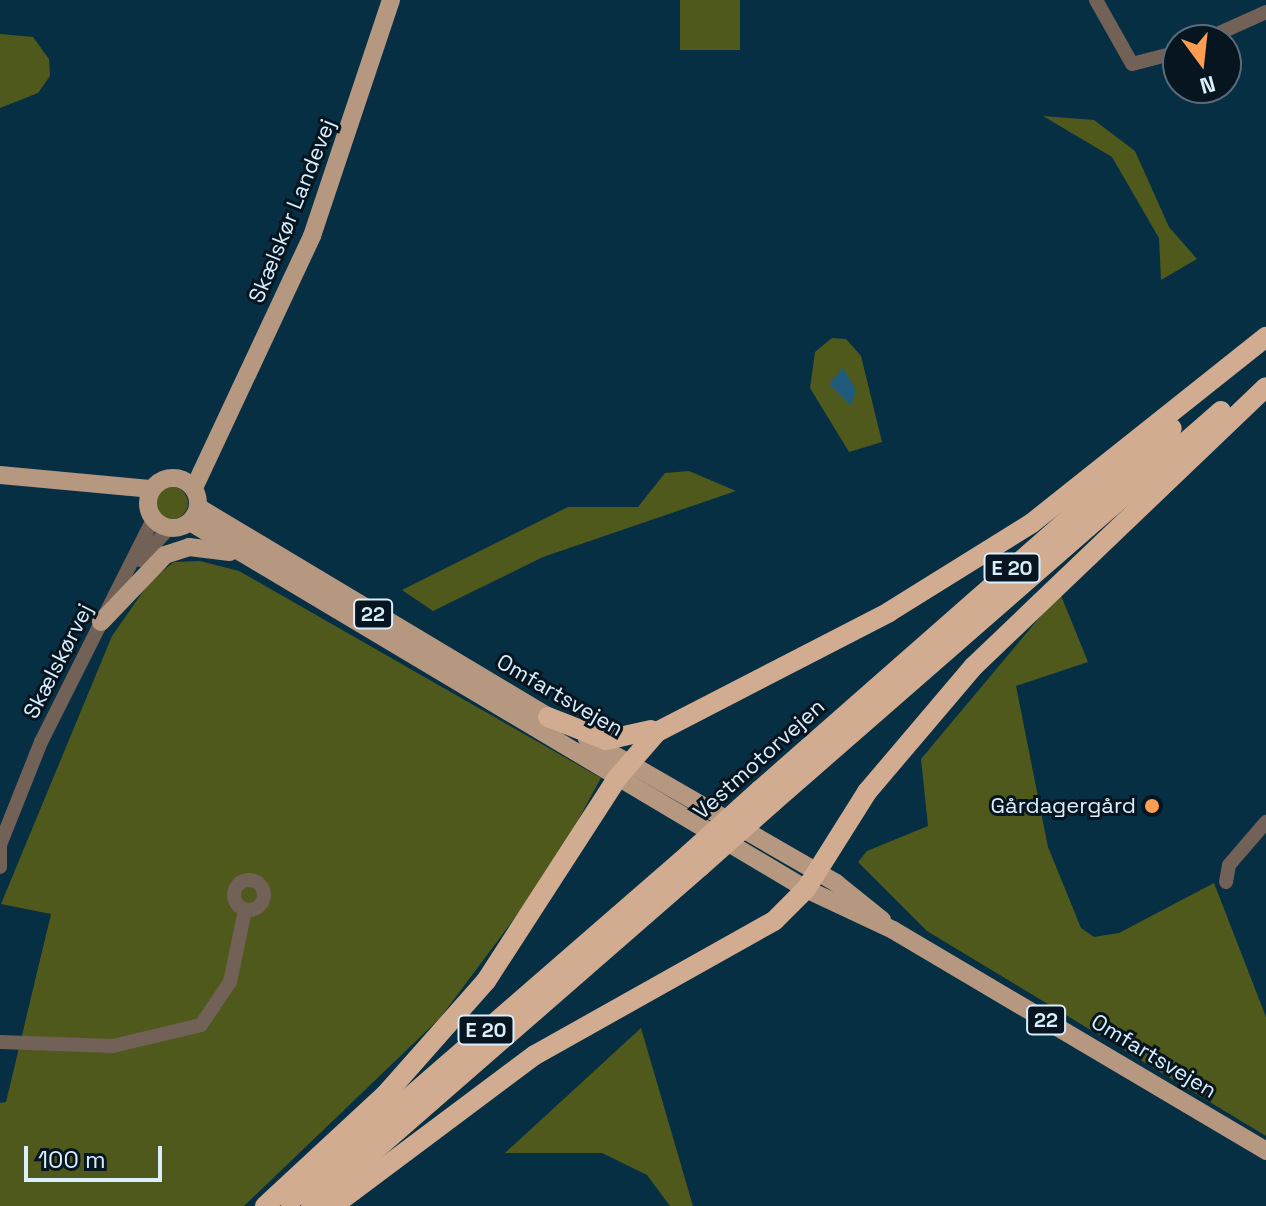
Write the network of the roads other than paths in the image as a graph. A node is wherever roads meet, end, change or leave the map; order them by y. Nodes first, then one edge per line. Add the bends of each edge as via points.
1 (391, 0) edge
2 (1096, 0) edge
3 (1266, 12) edge
4 (1239, 24) edge
5 (1162, 56) edge
6 (1266, 337) edge
7 (1266, 347) edge
8 (1266, 371) edge
9 (1266, 387) edge
10 (215, 432) junction
11 (0, 475) edge
12 (175, 478) junction
13 (194, 488) junction
14 (86, 489) junction
15 (152, 489) junction
16 (194, 515) junction
17 (157, 519) junction
18 (292, 582) junction
19 (101, 622) junction
20 (734, 689) junction
21 (548, 717) junction
22 (623, 770) junction
23 (766, 796) junction
24 (1266, 822) edge
25 (694, 861) junction
26 (0, 867) edge
27 (810, 880) junction
28 (1226, 882) dead end
29 (245, 910) dead end
30 (0, 1042) edge
31 (1266, 1151) edge
32 (265, 1206) edge
33 (284, 1206) edge
34 (311, 1206) edge
35 (333, 1206) edge

1 - 10 main road, Skælskør Landevej via 312,236
2 - 5 street via 1132,64
3 - 4 street
6 - 20 highway via 1032,523 889,612
7 - 23 highway, Vestmotorvejen / E 20
8 - 23 highway, Vestmotorvejen / E 20
9 - 27 highway via 973,667 867,792
10 - 12 main road, Skælskør Landevej
10 - 13 main road, Skælskør Landevej
11 - 14 main road
12 - 13 main road
12 - 15 main road
13 - 16 main road
14 - 15 main road
14 - 17 main road
15 - 17 main road
16 - 17 main road
16 - 18 main road, Omfartsvejen / 22
16 - 21 main road, Omfartsvejen / 22
17 - 19 street, Skælskørvej
18 - 19 main road via 220,548 189,547 154,561
18 - 22 main road, Omfartsvejen / 22
19 - 26 street, Skælskørvej via 41,742 0,845
20 - 21 highway via 619,741
20 - 22 highway via 657,732
21 - 22 main road, Omfartsvejen / 22
22 - 27 main road, Omfartsvejen / 22 via 739,846
22 - 27 main road, Omfartsvejen / 22 via 715,816
22 - 32 highway via 486,981 386,1094
23 - 25 highway, Vestmotorvejen / E 20, bridge
24 - 28 street via 1229,865
25 - 33 highway, Vestmotorvejen / E 20
25 - 34 highway, Vestmotorvejen / E 20
27 - 31 main road, Omfartsvejen / 22
27 - 35 highway via 750,937 498,1079
29 - 30 street via 230,982 201,1025 113,1046

